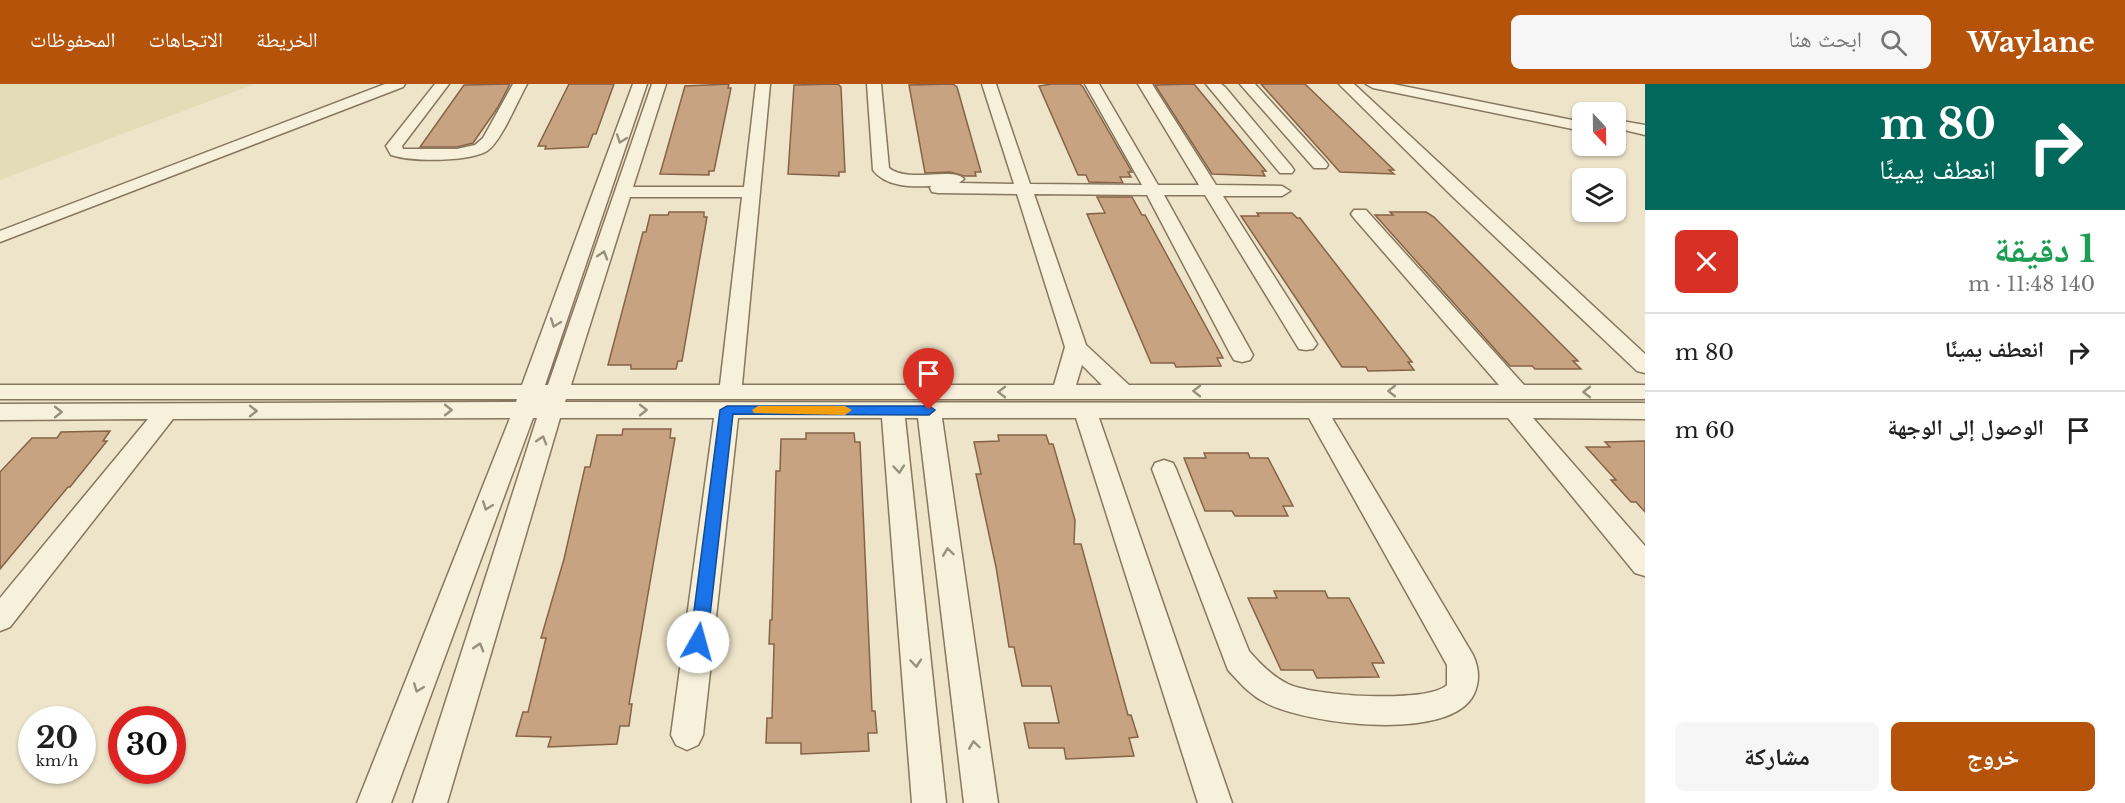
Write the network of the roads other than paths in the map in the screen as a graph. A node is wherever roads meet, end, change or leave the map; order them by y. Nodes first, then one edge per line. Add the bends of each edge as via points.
1 (371, 84) edge
2 (398, 84) edge
3 (442, 84) edge
4 (520, 84) edge
5 (640, 84) edge
6 (659, 84) edge
7 (763, 84) edge
8 (874, 84) edge
9 (989, 84) edge
10 (1092, 84) edge
11 (1145, 84) edge
12 (1213, 84) edge
13 (1247, 84) edge
14 (1346, 84) edge
15 (1373, 84) edge
16 (1428, 84) edge
17 (1572, 115) edge
18 (1572, 125) edge
19 (1626, 125) edge
20 (1645, 130) edge
21 (1626, 136) edge
22 (1645, 140) edge
23 (1320, 165) dead end
24 (1286, 170) dead end
25 (1023, 184) junction
26 (938, 188) dead end
27 (1153, 190) junction
28 (1210, 191) junction
29 (1282, 191) dead end
30 (624, 192) junction
31 (752, 192) junction
32 (1360, 213) dead end
33 (0, 227) edge
34 (0, 237) edge
35 (1306, 344) dead end
36 (1076, 347) junction
37 (1242, 355) dead end
38 (1645, 366) edge
39 (1063, 392) junction
40 (1123, 392) junction
41 (1645, 392) edge
42 (527, 401) junction
43 (555, 401) junction
44 (728, 401) junction
45 (1515, 401) junction
46 (2, 409) edge
47 (893, 410) junction
48 (929, 410) junction
49 (167, 411) junction
50 (1085, 411) junction
51 (1316, 411) junction
52 (1645, 411) edge
53 (1164, 469) dead end
54 (1645, 565) edge
55 (0, 618) edge
56 (687, 735) dead end
57 (374, 803) edge
58 (430, 803) edge
59 (929, 803) edge
60 (981, 803) edge
61 (1215, 803) edge

1 - 33 street
2 - 34 street
3 - 4 street via 394,146 397,152 457,154 481,148
5 -> 42 street
6 - 30 street
7 - 31 street
8 - 25 street via 880,167 884,174 902,180
9 - 25 street
10 - 27 street
11 - 28 street
12 - 24 street
13 - 23 street
14 - 38 street
15 - 18 street
16 - 17 street
19 - 20 street
21 - 22 street
25 - 26 street
25 - 27 street
25 - 36 street
27 - 28 street
27 - 37 street
28 - 29 street
28 - 35 street
30 - 31 street
43 -> 30 street
31 - 44 street
32 - 45 street
36 - 39 street
36 - 40 street
39 - 40 street
39 -> 44 street
45 -> 40 street
41 -> 45 street
42 - 43 street
42 - 46 street
49 -> 42 street
42 -> 57 street
43 - 44 street
58 -> 43 street
44 - 47 street
44 - 56 street
45 - 51 street
45 - 52 street
45 - 54 street
46 -> 49 street
47 - 48 street
47 -> 59 street
48 - 50 street
60 -> 48 street
49 - 55 street
50 - 51 street
50 - 61 street
51 - 53 street via 1462,664 1464,680 1460,693 1448,703 1431,708 1310,706 1282,696 1258,681 1239,662

